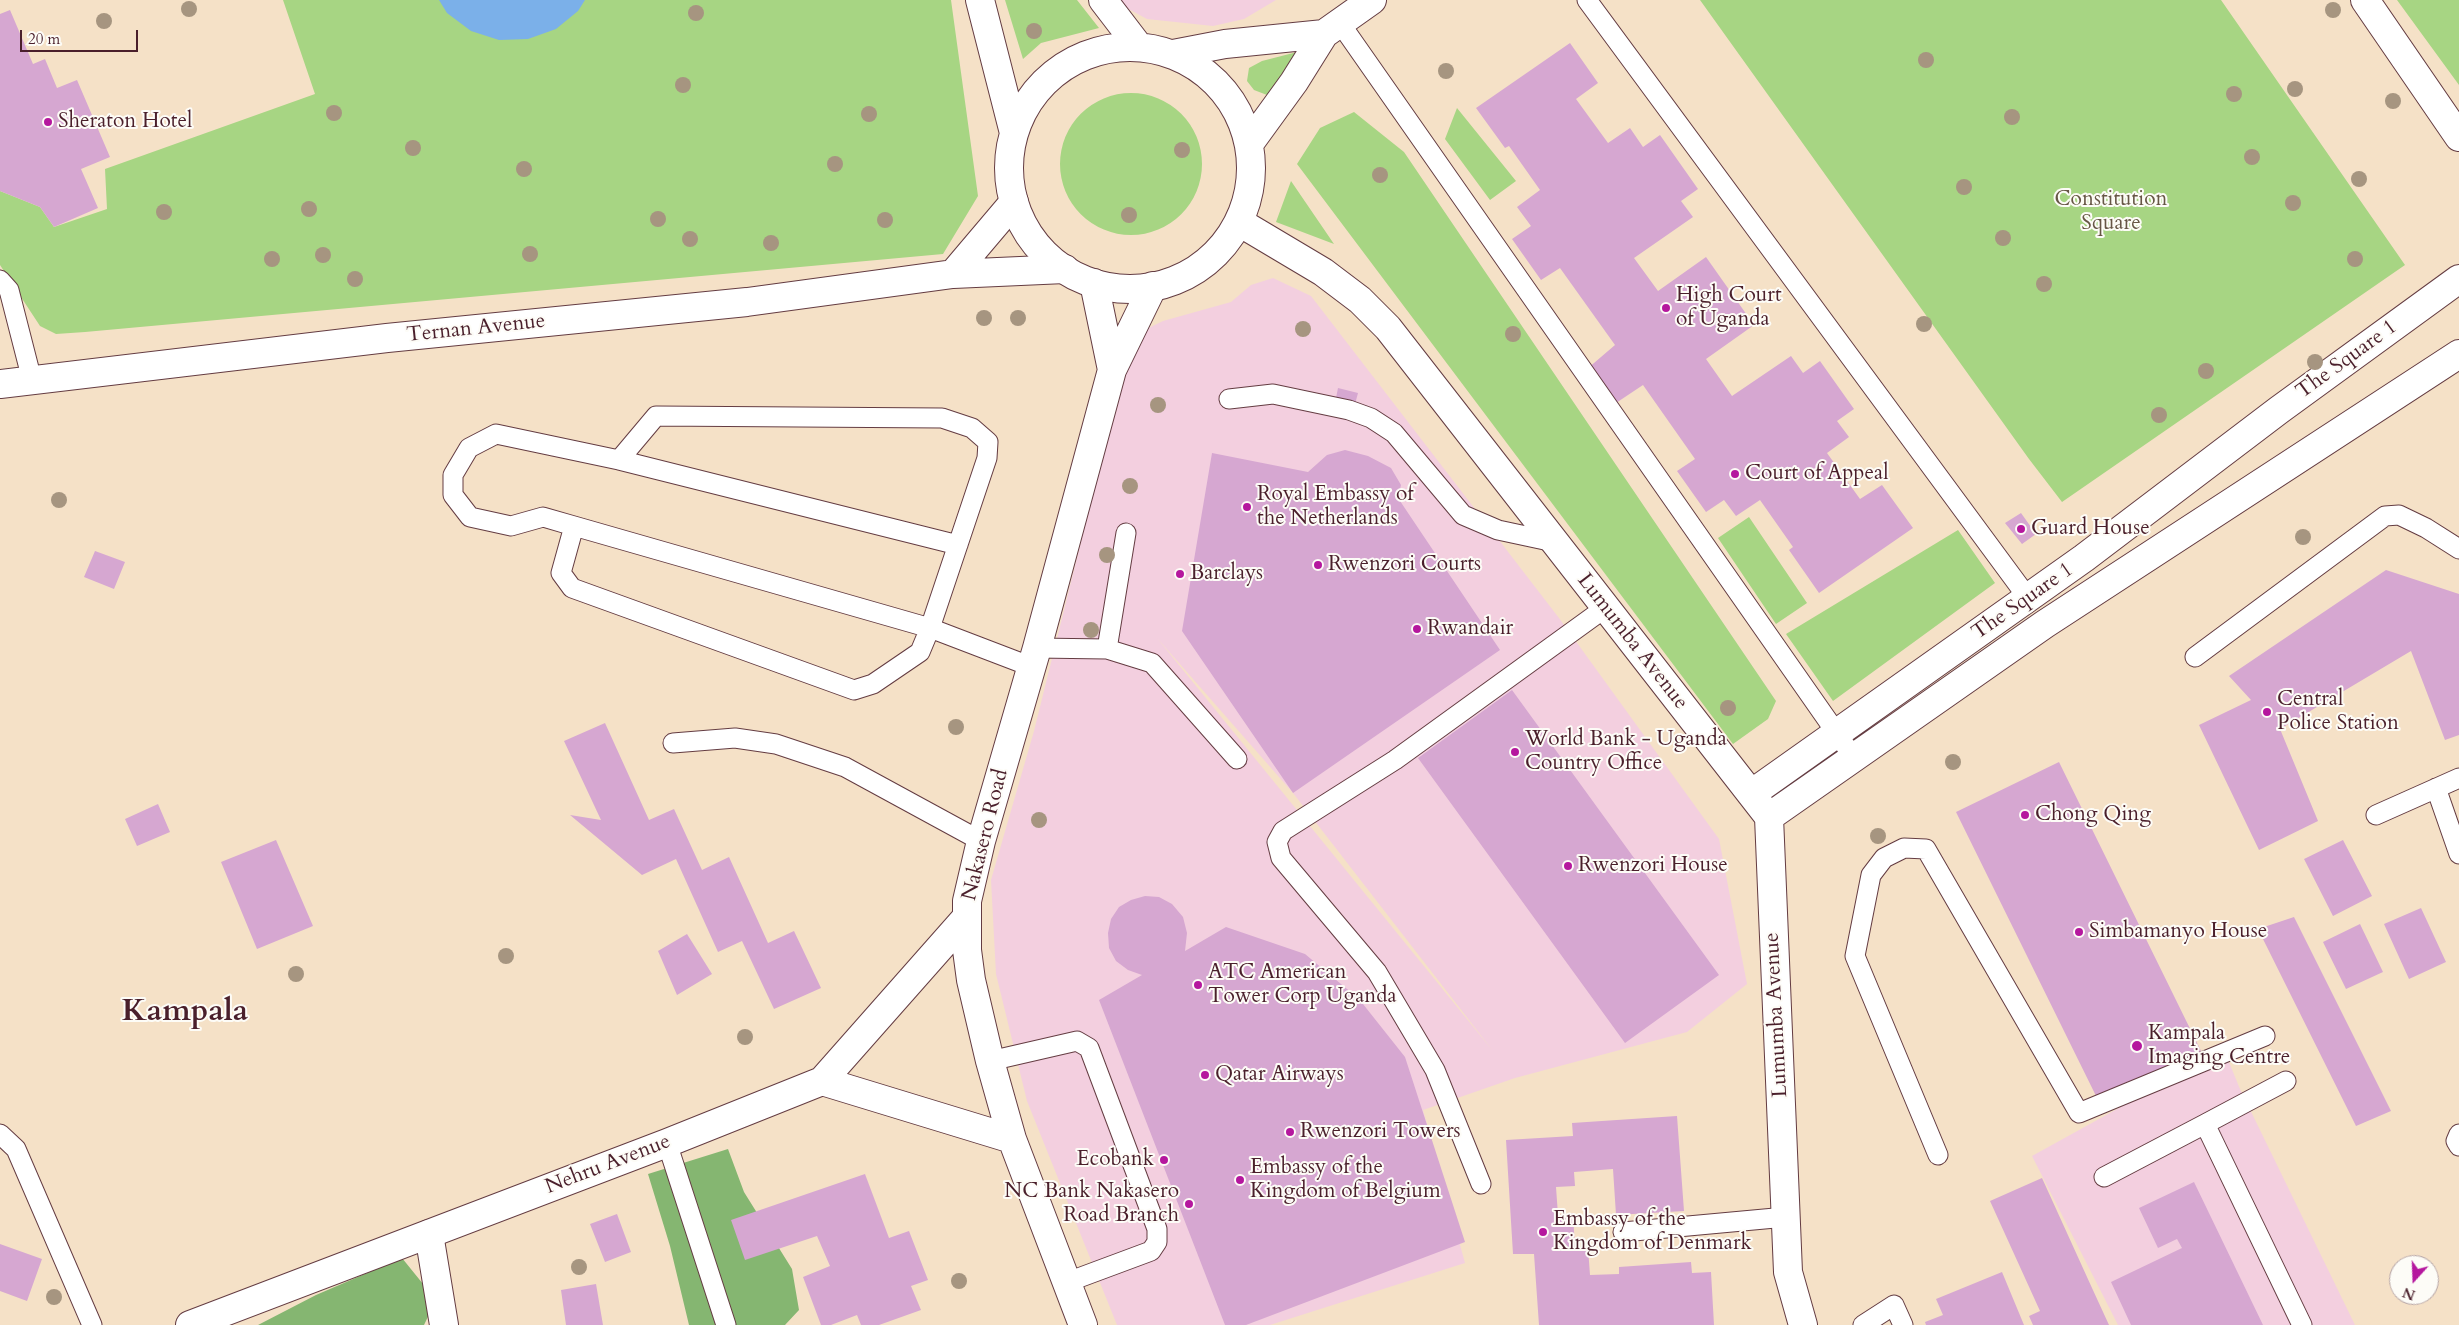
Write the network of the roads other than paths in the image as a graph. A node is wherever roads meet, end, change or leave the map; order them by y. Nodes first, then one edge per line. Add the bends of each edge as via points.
1 (980, 0) edge
2 (1103, 0) edge
3 (1372, 0) edge
4 (1587, 0) edge
5 (2365, 0) edge
6 (1332, 29) junction
7 (1139, 47) junction
8 (1172, 54) junction
9 (1014, 133) junction
10 (2459, 137) edge
11 (1249, 144) junction
12 (1014, 202) junction
13 (1239, 222) junction
14 (1065, 269) junction
15 (953, 274) junction
16 (2459, 279) edge
17 (0, 280) edge
18 (1094, 283) junction
19 (1153, 286) junction
20 (2459, 354) edge
21 (1112, 370) junction
22 (32, 380) junction
23 (0, 384) edge
24 (1229, 399) dead end
25 (619, 460) junction
26 (574, 526) junction
27 (1126, 533) dead end
28 (1554, 542) junction
29 (958, 545) junction
30 (2459, 549) edge
31 (2028, 598) junction
32 (1605, 608) junction
33 (930, 628) junction
34 (1107, 649) junction
35 (2195, 657) dead end
36 (1035, 658) junction
37 (1837, 733) junction
38 (672, 742) dead end
39 (1854, 758) junction
40 (1237, 759) dead end
41 (2459, 778) edge
42 (2436, 788) junction
43 (1751, 794) junction
44 (2376, 815) dead end
45 (1769, 817) junction
46 (980, 841) junction
47 (2459, 854) edge
48 (966, 918) junction
49 (2265, 1036) dead end
50 (990, 1061) junction
51 (822, 1080) junction
52 (2286, 1081) dead end
53 (2205, 1124) junction
54 (0, 1134) edge
55 (2459, 1134) edge
56 (1012, 1139) junction
57 (667, 1142) junction
58 (2459, 1146) edge
59 (1938, 1155) dead end
60 (2104, 1178) dead end
61 (1481, 1184) dead end
62 (1786, 1217) junction
63 (1623, 1232) dead end
64 (429, 1234) junction
65 (1065, 1283) junction
66 (208, 1322) edge
67 (92, 1325) edge
68 (444, 1325) edge
69 (726, 1325) edge
70 (1083, 1325) edge
71 (1803, 1325) edge
72 (1863, 1325) edge
73 (1903, 1325) edge
74 (2302, 1325) edge

1 - 9 main road
2 - 7 main road
3 - 6 main road
4 - 31 lane
5 - 10 main road
6 - 8 main road
6 - 11 main road
6 - 37 lane
7 - 8 main road
7 - 9 main road via 1106,49 1075,60 1048,78 1027,103
8 - 11 main road via 1200,69 1223,90 1240,115
9 - 12 main road via 1009,156
11 - 13 main road via 1252,171 1248,197
12 - 14 main road via 1033,240
12 - 15 main road
13 - 19 main road via 1221,248 1198,269
13 - 28 main road, Lumumba Avenue via 1316,267 1360,300 1388,328
14 - 15 main road, Ternan Avenue
14 - 18 main road
15 - 22 main road, Ternan Avenue via 747,302 387,338
16 - 31 main road, The Square 1
17 - 22 lane via 9,290
18 - 19 main road via 1123,288
18 - 21 main road, Nakasero Road
19 - 21 main road, Nakasero Road
20 - 39 main road, The Square 1 via 2045,624
21 - 36 main road, Nakasero Road
22 - 23 main road, Ternan Avenue
24 - 28 lane via 1274,394 1371,418 1394,433 1463,515 1498,530
25 - 26 lane via 496,434 469,448 453,474 453,496 470,517 511,526 543,517
25 - 29 lane
25 - 29 lane via 656,416 942,418 972,428 988,442 987,458
26 - 33 lane
26 - 33 lane via 561,573 572,588 854,690 873,684 920,652
27 - 34 lane
28 - 32 main road, Lumumba Avenue
29 - 33 lane
30 - 35 lane via 2399,515 2385,516
31 - 37 main road, The Square 1
32 - 43 main road, Lumumba Avenue
32 - 61 lane via 1395,760 1283,831 1277,842 1281,858 1382,980 1435,1070
33 - 36 lane
34 - 36 lane
34 - 40 lane via 1152,663
36 - 46 main road, Nakasero Road
37 - 39 lane
37 - 43 main road, The Square 1
38 - 46 lane via 735,738 776,744 845,767
39 - 45 main road, The Square 1
41 - 42 lane
42 - 44 lane
42 - 47 lane
43 - 45 main road, Lumumba Avenue
45 - 62 main road, Lumumba Avenue
46 - 48 main road, Nakasero Road via 970,882
48 - 50 main road, Nakasero Road via 971,980
48 - 51 main road, Nehru Avenue
49 - 59 lane via 2079,1113 1926,849 1904,848 1884,858 1871,875 1855,956
50 - 56 main road, Nakasero Road
50 - 65 lane via 1077,1041 1089,1048 1157,1229 1157,1242 1151,1251
51 - 56 main road
51 - 57 main road, Nehru Avenue
52 - 53 lane
53 - 60 lane
53 - 74 lane
54 - 67 lane via 16,1149
55 - 58 lane via 2456,1140
56 - 65 main road, Nakasero Road
57 - 64 main road, Nehru Avenue
57 - 69 lane
62 - 63 lane
62 - 71 main road, Lumumba Avenue via 1788,1272
64 - 66 main road, Nehru Avenue
64 - 68 main road
65 - 70 main road, Nakasero Road
72 - 73 lane via 1894,1306

